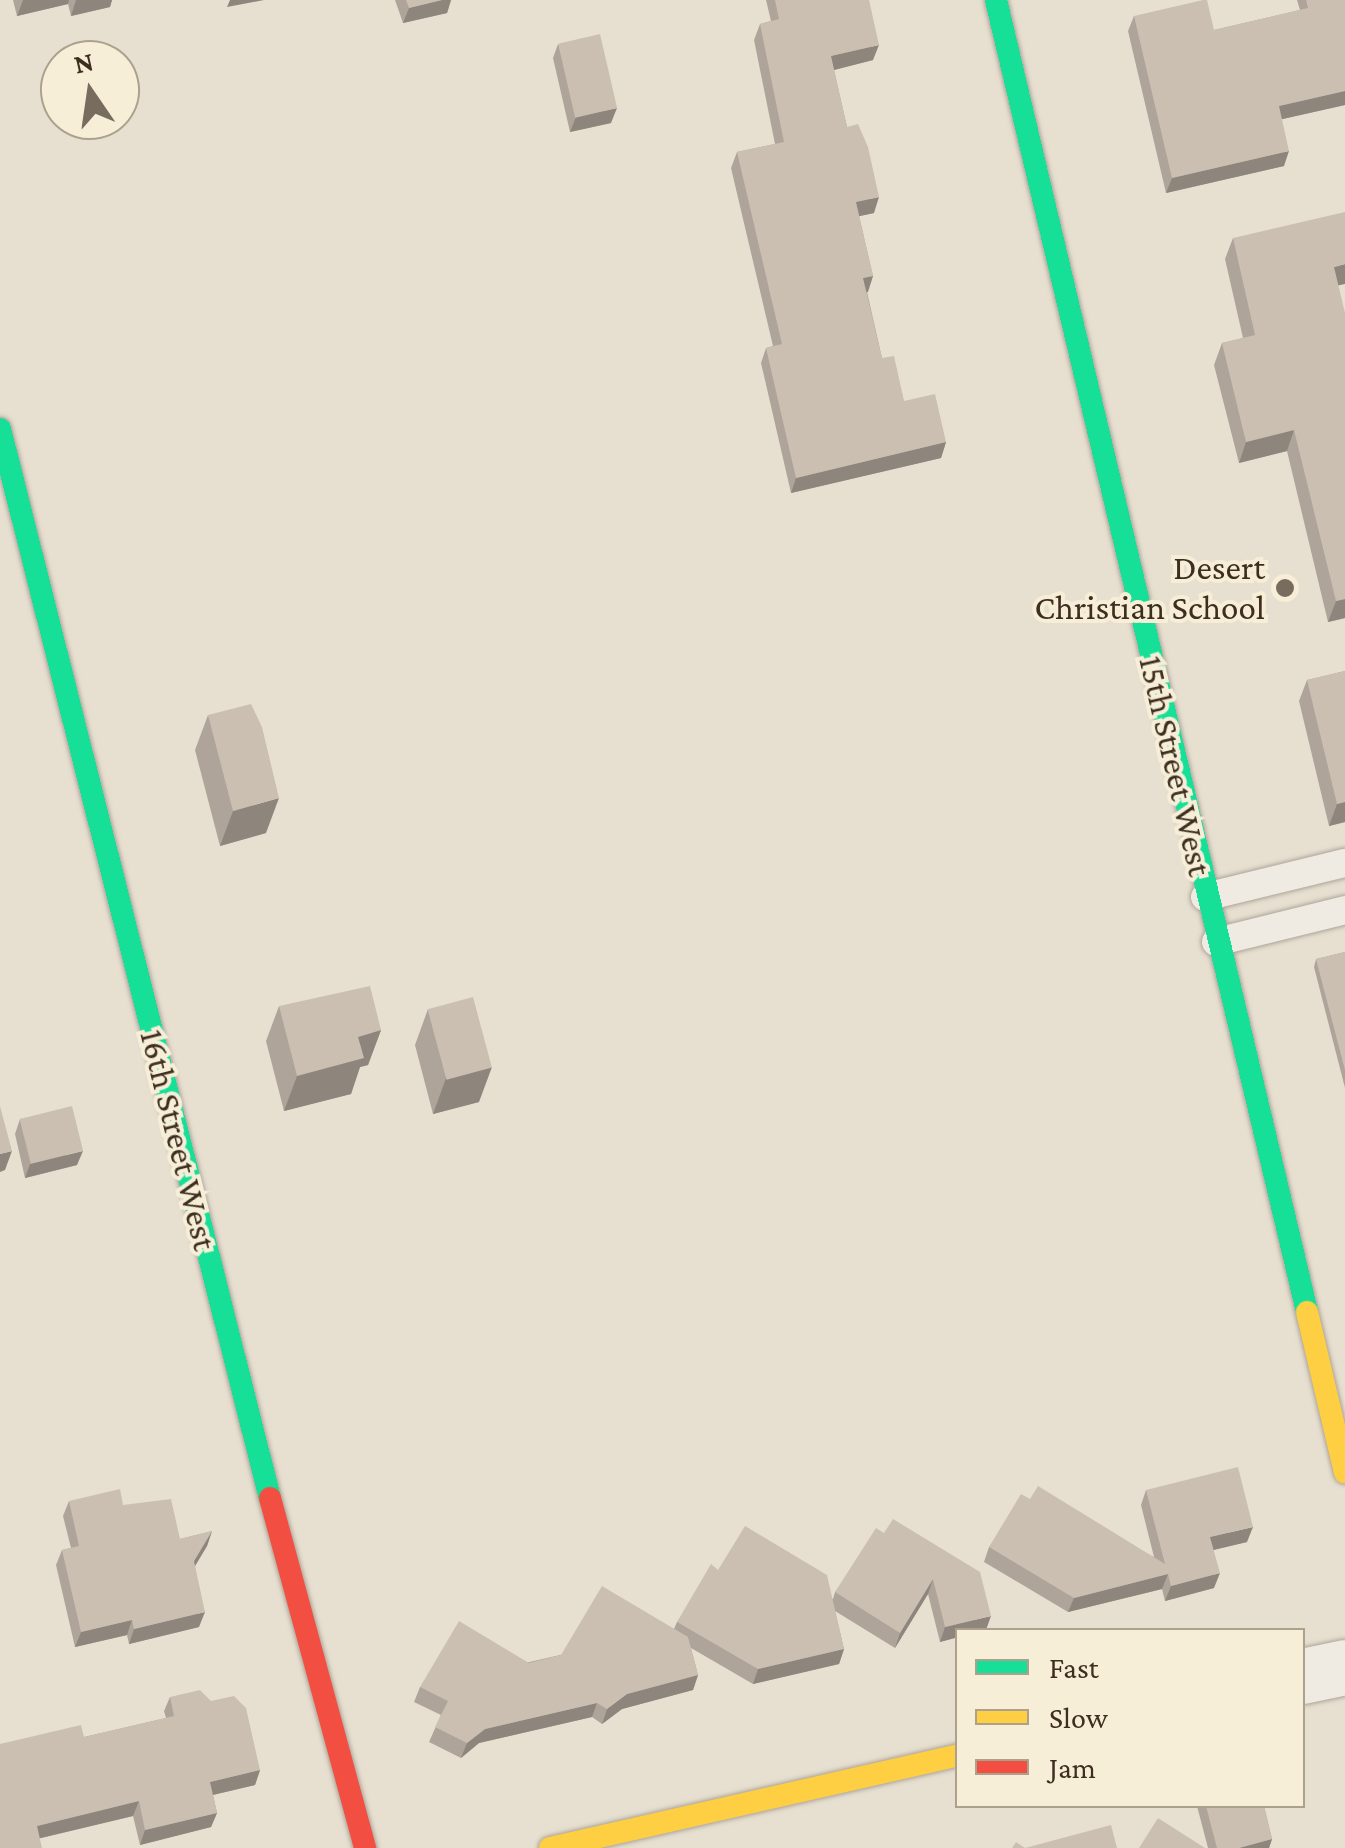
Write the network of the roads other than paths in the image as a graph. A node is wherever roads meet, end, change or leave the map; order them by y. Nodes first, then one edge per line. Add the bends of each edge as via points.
1 (996, 0) edge
2 (0, 429) edge
3 (1345, 863) edge
4 (1205, 897) junction
5 (1345, 910) edge
6 (1216, 942) junction
7 (1345, 1473) edge
8 (1345, 1667) edge
9 (1305, 1675) edge
10 (955, 1756) edge
11 (365, 1848) edge
12 (550, 1848) edge

1 - 4 street, 15th Street West
2 - 11 street, 16th Street West via 239,1382
3 - 4 lane
4 - 6 street, 15th Street West
5 - 6 lane
6 - 7 street, 15th Street West
8 - 9 street
10 - 12 street

